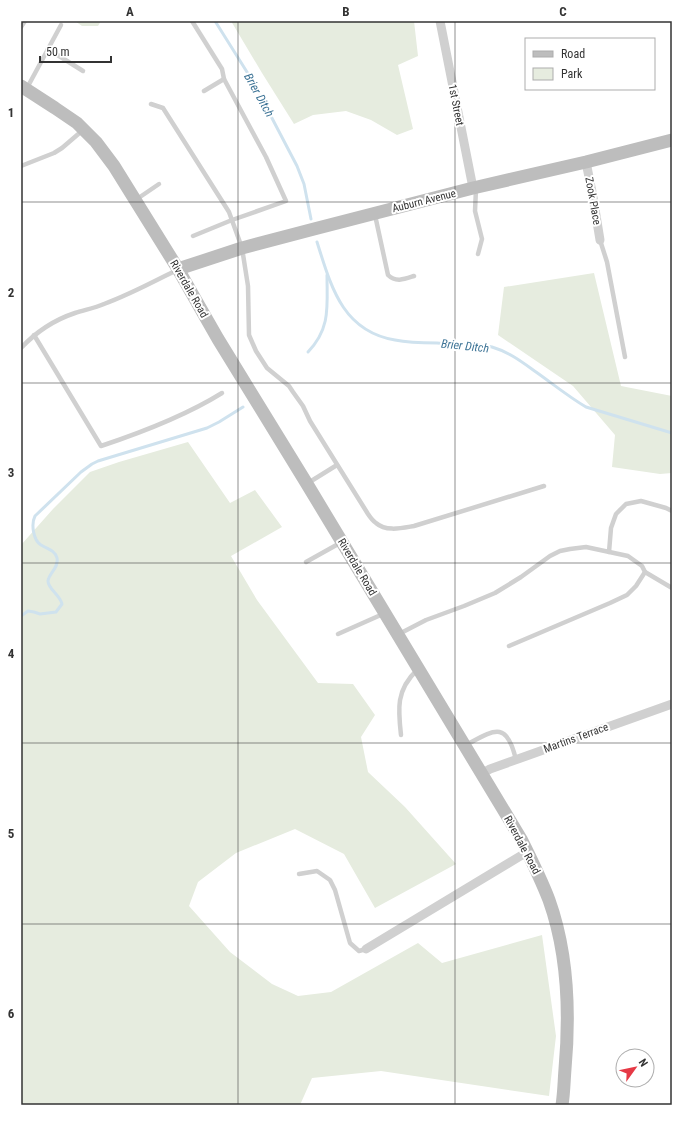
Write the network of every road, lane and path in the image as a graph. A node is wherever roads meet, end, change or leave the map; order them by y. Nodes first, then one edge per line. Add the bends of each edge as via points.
1 (25, 21) edge
2 (192, 21) edge
3 (440, 21) edge
4 (61, 25) dead end
5 (21, 28) edge
6 (48, 49) junction
7 (83, 71) dead end
8 (224, 79) junction
9 (24, 88) edge
10 (204, 91) dead end
11 (151, 104) dead end
12 (84, 130) junction
13 (672, 140) edge
14 (586, 162) junction
15 (21, 166) edge
16 (159, 184) dead end
17 (474, 188) junction
18 (136, 200) junction
19 (374, 213) junction
20 (232, 220) junction
21 (193, 236) dead end
22 (600, 240) joint
23 (242, 248) junction
24 (478, 254) dead end
25 (178, 269) junction
26 (414, 276) dead end
27 (34, 335) junction
28 (21, 348) edge
29 (625, 358) dead end
30 (222, 393) dead end
31 (337, 465) junction
32 (307, 484) junction
33 (544, 486) dead end
34 (672, 511) edge
35 (342, 542) junction
36 (609, 552) junction
37 (306, 562) dead end
38 (645, 572) junction
39 (672, 588) edge
40 (384, 613) junction
41 (338, 634) dead end
42 (398, 635) junction
43 (509, 646) dead end
44 (418, 669) junction
45 (672, 704) edge
46 (401, 735) dead end
47 (465, 746) junction
48 (516, 760) junction
49 (481, 774) junction
50 (527, 852) junction
51 (299, 874) dead end
52 (366, 949) joint
53 (562, 1105) edge

1 - 5 lane
2 - 8 lane via 222,69
3 - 17 street, 1st Street
4 - 6 lane
6 - 7 lane
6 - 9 lane
8 - 10 lane
8 - 20 lane via 266,157 286,201
9 - 12 main road, Riverdale Road
11 - 20 lane via 163,108
12 - 15 lane via 54,153
12 - 18 main road, Riverdale Road via 104,151
13 - 14 main road, Auburn Avenue
14 - 17 main road, Auburn Avenue
14 - 22 street, Zook Place
16 - 18 lane
17 - 19 main road, Auburn Avenue
17 - 24 lane via 476,220 482,239
18 - 25 main road, Riverdale Road
19 - 23 main road, Auburn Avenue
19 - 26 lane via 388,275 398,281
20 - 21 lane
20 - 23 lane
22 - 29 lane via 607,262
23 - 25 main road, Auburn Avenue
23 - 31 lane via 248,286 249,335 252,343 267,368 288,386 303,406
25 - 27 lane via 124,296 60,319
25 - 32 main road, Riverdale Road
27 - 28 lane
27 - 30 lane via 101,446 203,405
31 - 32 lane
31 - 33 lane via 377,524 395,529 414,526
32 - 35 main road, Riverdale Road
34 - 36 lane via 641,501 626,504 616,514 611,528
35 - 37 lane
35 - 40 main road, Riverdale Road
36 - 38 lane via 628,556 642,566
36 - 42 lane via 586,547 560,551 495,593 426,620
38 - 39 lane
38 - 43 lane via 627,594
40 - 41 lane
40 - 42 main road, Riverdale Road
42 - 44 main road, Riverdale Road
44 - 46 lane via 402,691 398,714
44 - 47 main road, Riverdale Road
45 - 48 street, Martins Terrace
47 - 48 lane via 490,733 501,732 509,739
47 - 49 main road, Riverdale Road
48 - 49 street, Martins Terrace
49 - 50 main road, Riverdale Road
50 - 52 street
50 - 53 main road, Riverdale Road via 549,902 564,968 568,1030
51 - 52 lane via 317,871 330,880 350,943 359,951

